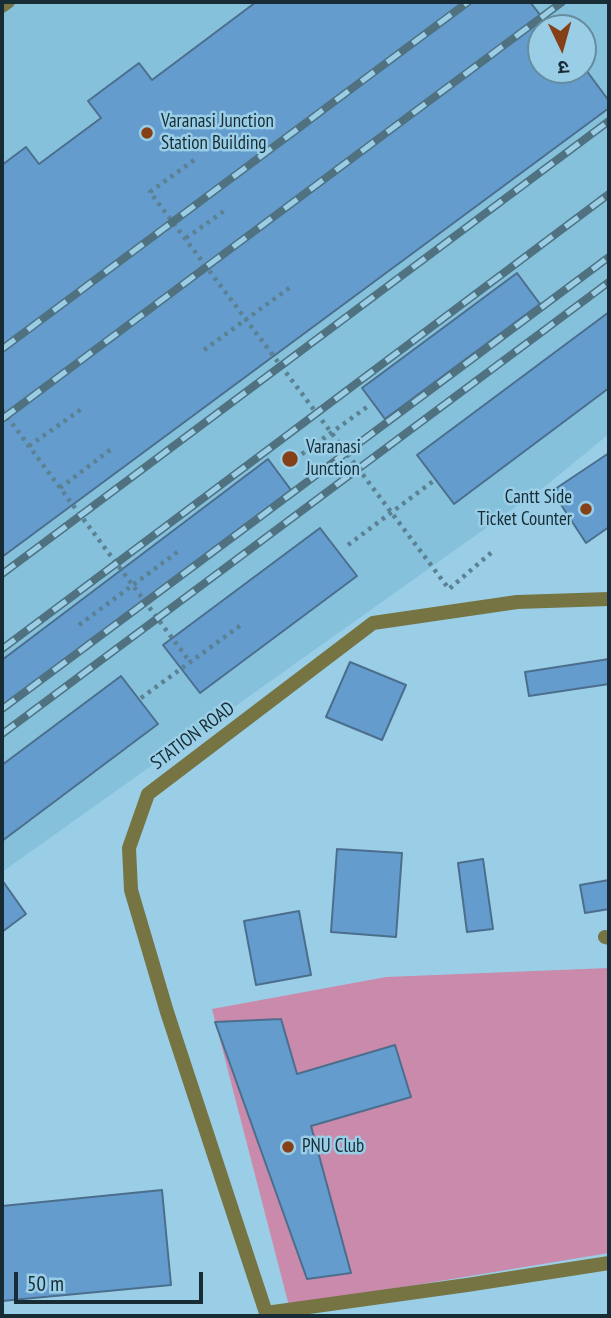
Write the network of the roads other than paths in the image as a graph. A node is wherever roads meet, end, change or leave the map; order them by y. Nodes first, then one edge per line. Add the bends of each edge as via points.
1 (9, 2) edge
2 (2, 7) edge
3 (609, 599) edge
4 (609, 1263) edge
5 (266, 1315) edge

1 - 2 lane
3 - 5 street, STATION ROAD via 517,602 373,623 148,794 129,848 131,890
4 - 5 street

